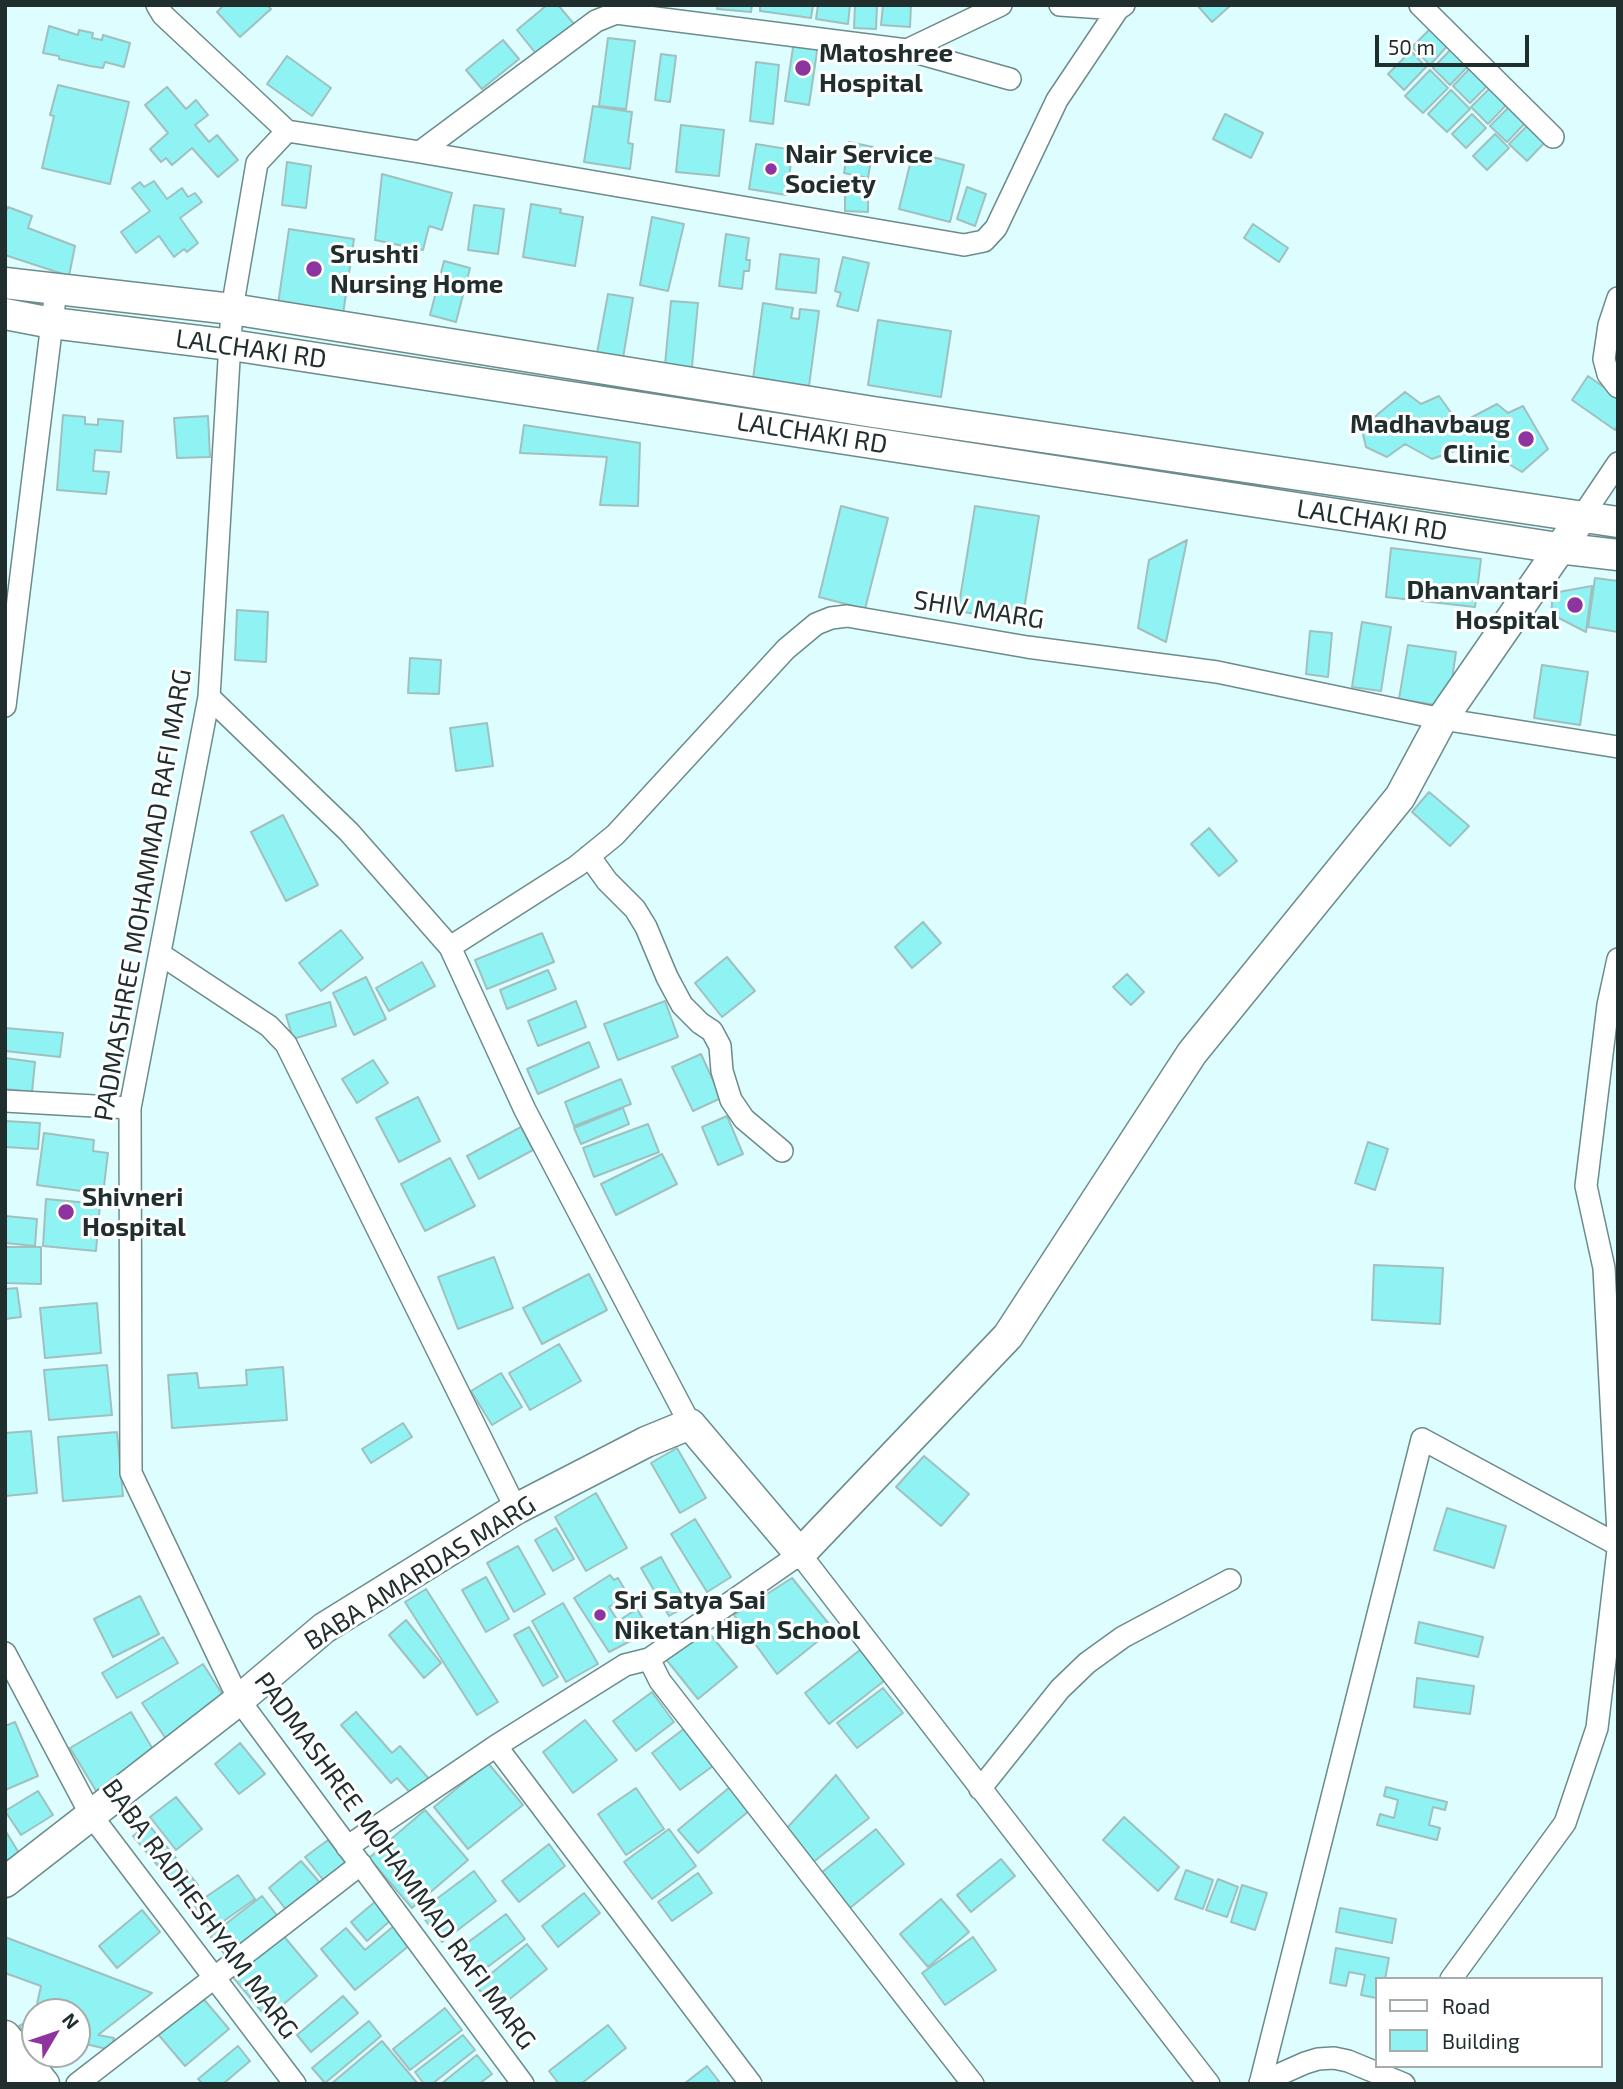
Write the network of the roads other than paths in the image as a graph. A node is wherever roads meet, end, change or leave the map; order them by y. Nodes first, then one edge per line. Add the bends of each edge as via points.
1 (157, 5) edge
2 (1002, 5) edge
3 (1060, 5) edge
4 (1420, 5) edge
5 (1121, 7) edge
6 (591, 10) edge
7 (907, 50) junction
8 (1010, 79) dead end
9 (287, 131) junction
10 (1553, 137) dead end
11 (420, 152) junction
12 (5, 283) edge
13 (56, 290) junction
14 (1618, 298) edge
15 (232, 309) junction
16 (5, 314) edge
17 (52, 323) junction
18 (231, 345) junction
19 (649, 376) junction
20 (1618, 387) edge
21 (640, 407) junction
22 (873, 412) junction
23 (864, 441) junction
24 (1618, 463) edge
25 (1581, 518) junction
26 (1618, 522) edge
27 (1558, 548) junction
28 (1618, 555) edge
29 (208, 697) junction
30 (5, 706) edge
31 (1442, 719) junction
32 (1618, 747) edge
33 (589, 856) junction
34 (450, 947) junction
35 (159, 954) junction
36 (1618, 959) edge
37 (5, 1101) edge
38 (130, 1108) junction
39 (782, 1151) dead end
40 (690, 1424) junction
41 (516, 1509) junction
42 (1618, 1534) edge
43 (1618, 1545) edge
44 (1618, 1550) edge
45 (800, 1553) junction
46 (1230, 1580) dead end
47 (5, 1653) edge
48 (649, 1658) junction
49 (239, 1700) junction
50 (496, 1746) junction
51 (980, 1788) junction
52 (91, 1815) junction
53 (347, 1847) junction
54 (360, 1864) junction
55 (5, 1882) edge
56 (1452, 1977) edge
57 (214, 1978) junction
58 (5, 2036) edge
59 (5, 2072) edge
60 (1381, 2075) edge
61 (1260, 2083) edge
62 (14, 2084) edge
63 (44, 2084) edge
64 (77, 2084) edge
65 (295, 2084) edge
66 (523, 2084) edge
67 (751, 2084) edge
68 (973, 2084) edge
69 (1209, 2084) edge
70 (1404, 2084) edge

1 - 9 street
2 - 7 street
3 - 5 street
4 - 10 street
5 - 11 street via 1057,100 996,228 984,241 964,245
6 - 7 street
6 - 11 street
7 - 8 street
9 - 11 street
9 - 15 street, PADMASHREE MOHAMMAD RAFI MARG via 257,163
12 - 13 main road, LALCHAKI RD
13 - 15 main road, LALCHAKI RD
13 - 17 street
14 - 20 street via 1604,359
15 - 18 street, PADMASHREE MOHAMMAD RAFI MARG
15 - 19 main road, LALCHAKI RD
16 - 17 main road, LALCHAKI RD
17 - 18 main road, LALCHAKI RD
17 - 30 street
18 - 21 main road, LALCHAKI RD
18 - 29 street, PADMASHREE MOHAMMAD RAFI MARG
19 - 21 main road
19 - 22 main road, LALCHAKI RD
21 - 23 main road, LALCHAKI RD
22 - 23 main road
22 - 25 main road, LALCHAKI RD
23 - 27 main road, LALCHAKI RD
24 - 25 street
25 - 26 main road, LALCHAKI RD
25 - 27 main road
27 - 28 main road, LALCHAKI RD
27 - 31 main road
29 - 34 street via 349,832
29 - 35 street, PADMASHREE MOHAMMAD RAFI MARG
31 - 32 street, SHIV MARG
31 - 33 street, SHIV MARG via 1217,672 1027,647 847,616 831,618 816,624 786,649 615,835
31 - 45 main road via 1400,797 1192,1053 1008,1336
33 - 34 street, SHIV MARG
33 - 39 street via 635,909 682,1005 712,1031 720,1046 731,1100 744,1119
34 - 40 street via 525,1110
35 - 38 street, PADMASHREE MOHAMMAD RAFI MARG
35 - 41 street via 269,1026 286,1044
36 - 42 street via 1586,1186 1604,1268
37 - 38 street
38 - 49 street, PADMASHREE MOHAMMAD RAFI MARG via 131,1473
40 - 41 main road, BABA AMARDAS MARG
40 - 45 main road
41 - 49 main road, BABA AMARDAS MARG via 324,1628
43 - 61 street via 1422,1439
44 - 56 street via 1597,1728 1565,1823
45 - 48 street
45 - 51 street
46 - 51 street via 1123,1637 1087,1663 1060,1689
47 - 52 street, BABA RADHESHYAM MARG
48 - 50 street via 625,1665
48 - 68 street via 660,1681
49 - 52 main road, BABA AMARDAS MARG
49 - 53 street, PADMASHREE MOHAMMAD RAFI MARG
50 - 53 street
50 - 67 street
51 - 69 street
52 - 55 main road, BABA AMARDAS MARG
52 - 57 street, BABA RADHESHYAM MARG
53 - 54 street, PADMASHREE MOHAMMAD RAFI MARG
54 - 57 street
54 - 66 street, PADMASHREE MOHAMMAD RAFI MARG
57 - 64 street
57 - 65 street, BABA RADHESHYAM MARG
58 - 63 main road
59 - 62 main road
60 - 61 street via 1348,2061 1318,2059
60 - 70 street

